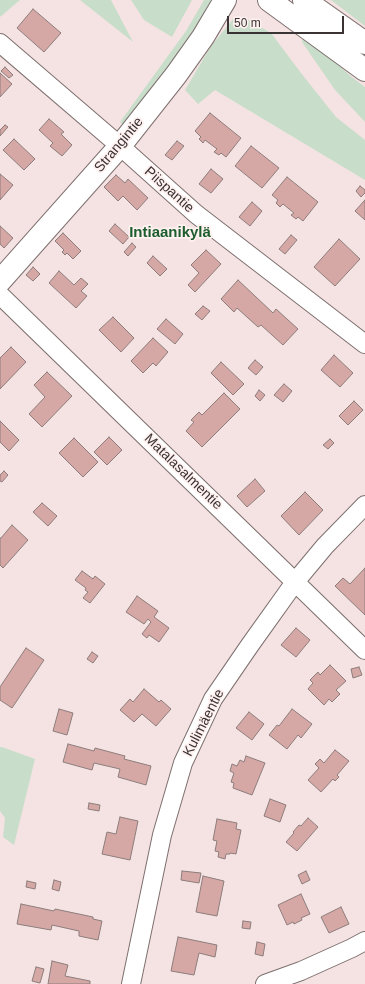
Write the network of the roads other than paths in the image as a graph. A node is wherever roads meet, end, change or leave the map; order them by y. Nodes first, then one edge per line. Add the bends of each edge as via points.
1 (225, 0) edge
2 (269, 0) edge
3 (304, 0) edge
4 (0, 42) edge
5 (365, 43) edge
6 (365, 70) edge
7 (120, 146) junction
8 (0, 281) edge
9 (0, 294) edge
10 (365, 344) edge
11 (365, 505) edge
12 (295, 582) junction
13 (365, 650) edge
14 (365, 941) edge
15 (131, 984) edge
16 (265, 984) edge

1 - 7 main road, Strangintie via 176,75
2 - 6 main road
3 - 5 main road
4 - 7 street, Piispantie
7 - 8 main road, Strangintie
7 - 10 street, Piispantie via 196,214
9 - 12 street, Matalasalmentie
11 - 12 street, Kulimäentie via 325,546
12 - 13 street, Matalasalmentie
12 - 15 street, Kulimäentie via 213,699 183,763 162,835
14 - 16 street

